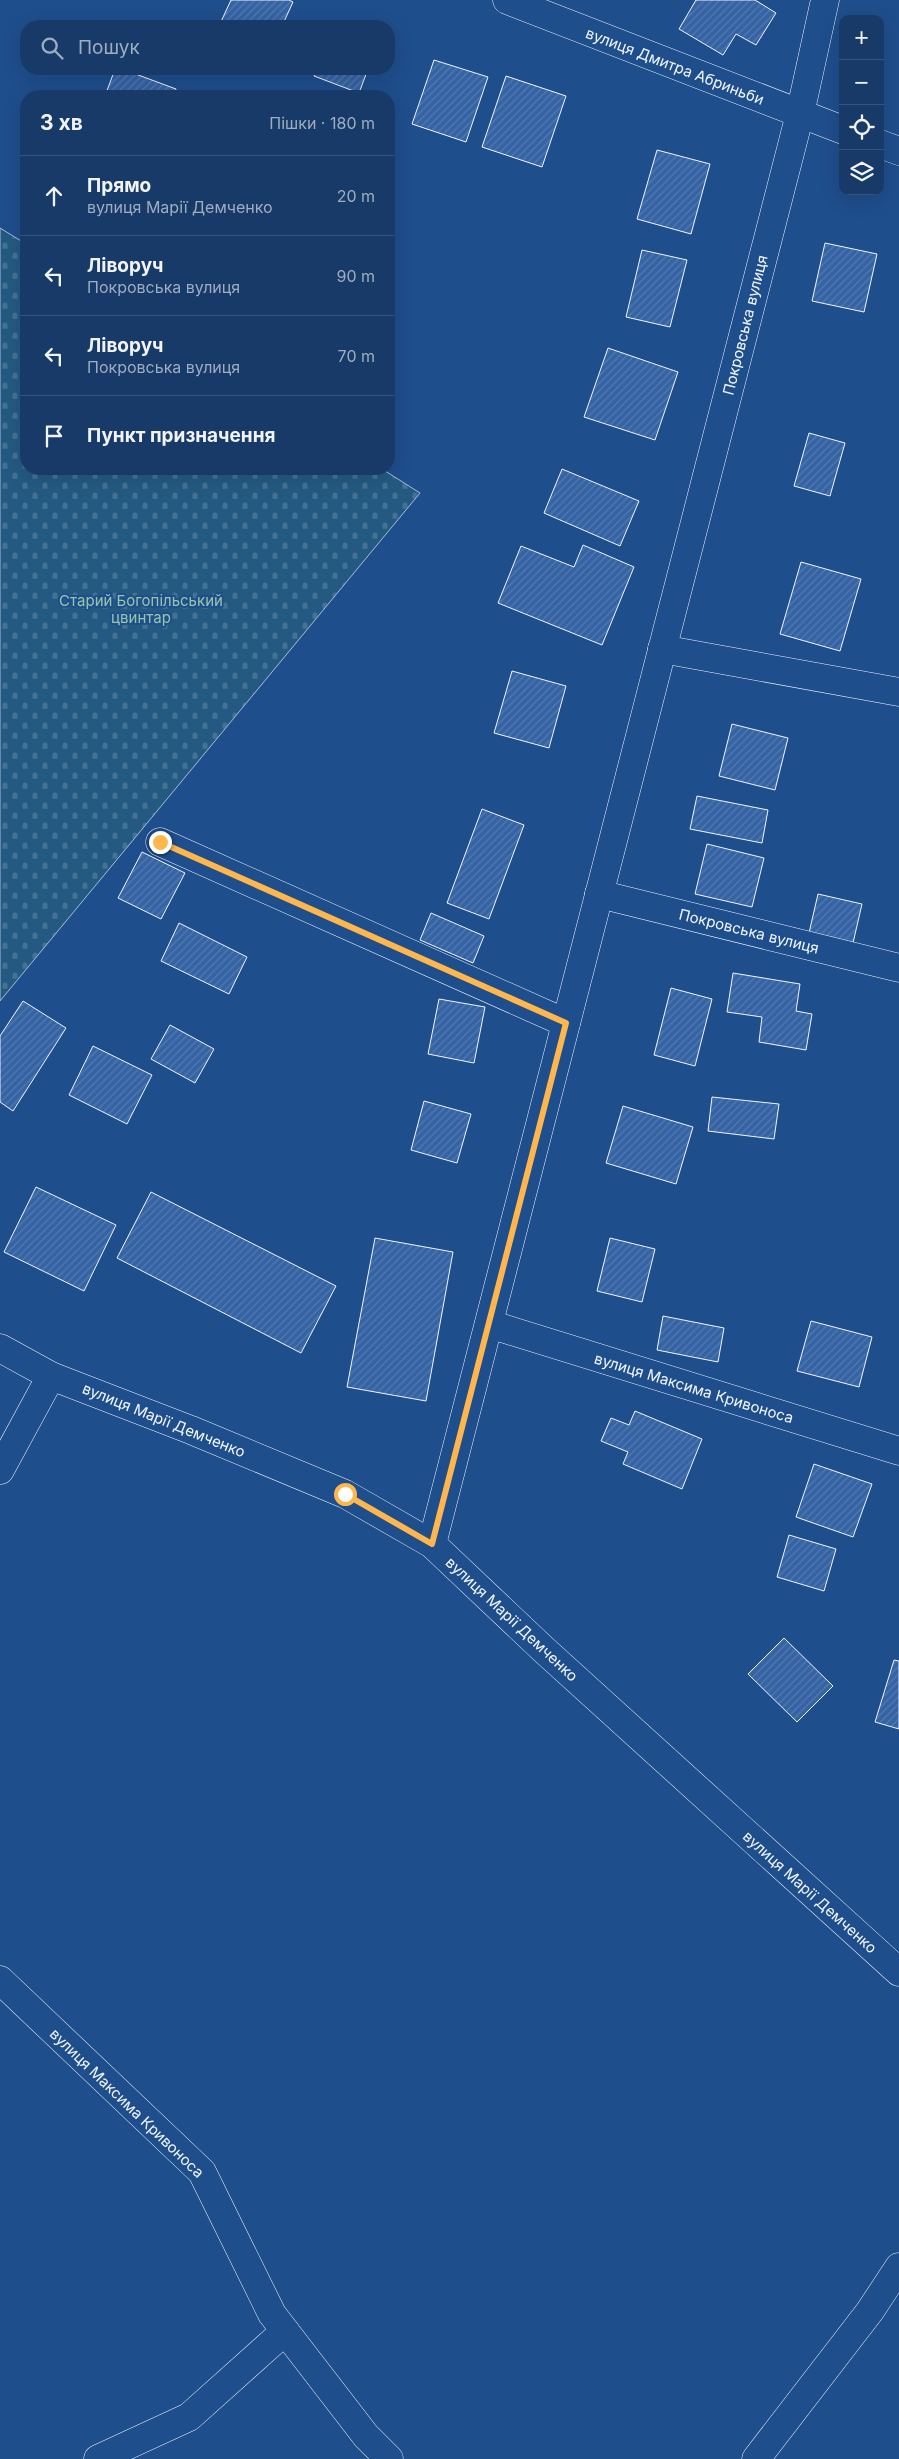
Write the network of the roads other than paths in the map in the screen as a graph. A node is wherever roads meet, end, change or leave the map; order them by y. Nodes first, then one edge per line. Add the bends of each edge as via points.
1 (507, 0) edge
2 (825, 0) edge
3 (800, 114) junction
4 (839, 129) edge
5 (884, 145) edge
6 (899, 151) edge
7 (662, 650) junction
8 (899, 692) edge
9 (160, 842) dead end
10 (599, 894) junction
11 (899, 968) edge
12 (566, 1023) junction
13 (489, 1324) junction
14 (0, 1348) edge
15 (52, 1376) junction
16 (899, 1451) edge
17 (0, 1470) edge
18 (432, 1544) junction
19 (899, 1972) edge
20 (0, 1980) edge
21 (899, 2267) edge
22 (286, 2331) junction
23 (98, 2459) edge
24 (389, 2459) edge
25 (756, 2459) edge

1 - 3 street, вулиця Дмитра Абриньби
2 - 3 street, Покровська вулиця
3 - 4 street, вулиця Дмитра Абриньби
3 - 7 street, Покровська вулиця
5 - 6 street
7 - 8 street
7 - 10 street, Покровська вулиця
9 - 12 street
10 - 11 street, Покровська вулиця
10 - 12 street, Покровська вулиця
12 - 13 street, Покровська вулиця
13 - 16 street, вулиця Максима Кривоноса
13 - 18 street, Покровська вулиця
14 - 15 street, вулиця Марії Демченко
15 - 17 street
15 - 18 street, вулиця Марії Демченко via 345,1494
18 - 19 street, вулиця Марії Демченко
20 - 22 street, вулиця Максима Кривоноса via 202,2172 272,2314
21 - 25 street via 870,2311
22 - 23 street via 189,2416
22 - 24 street, вулиця Максима Кривоноса via 366,2436

